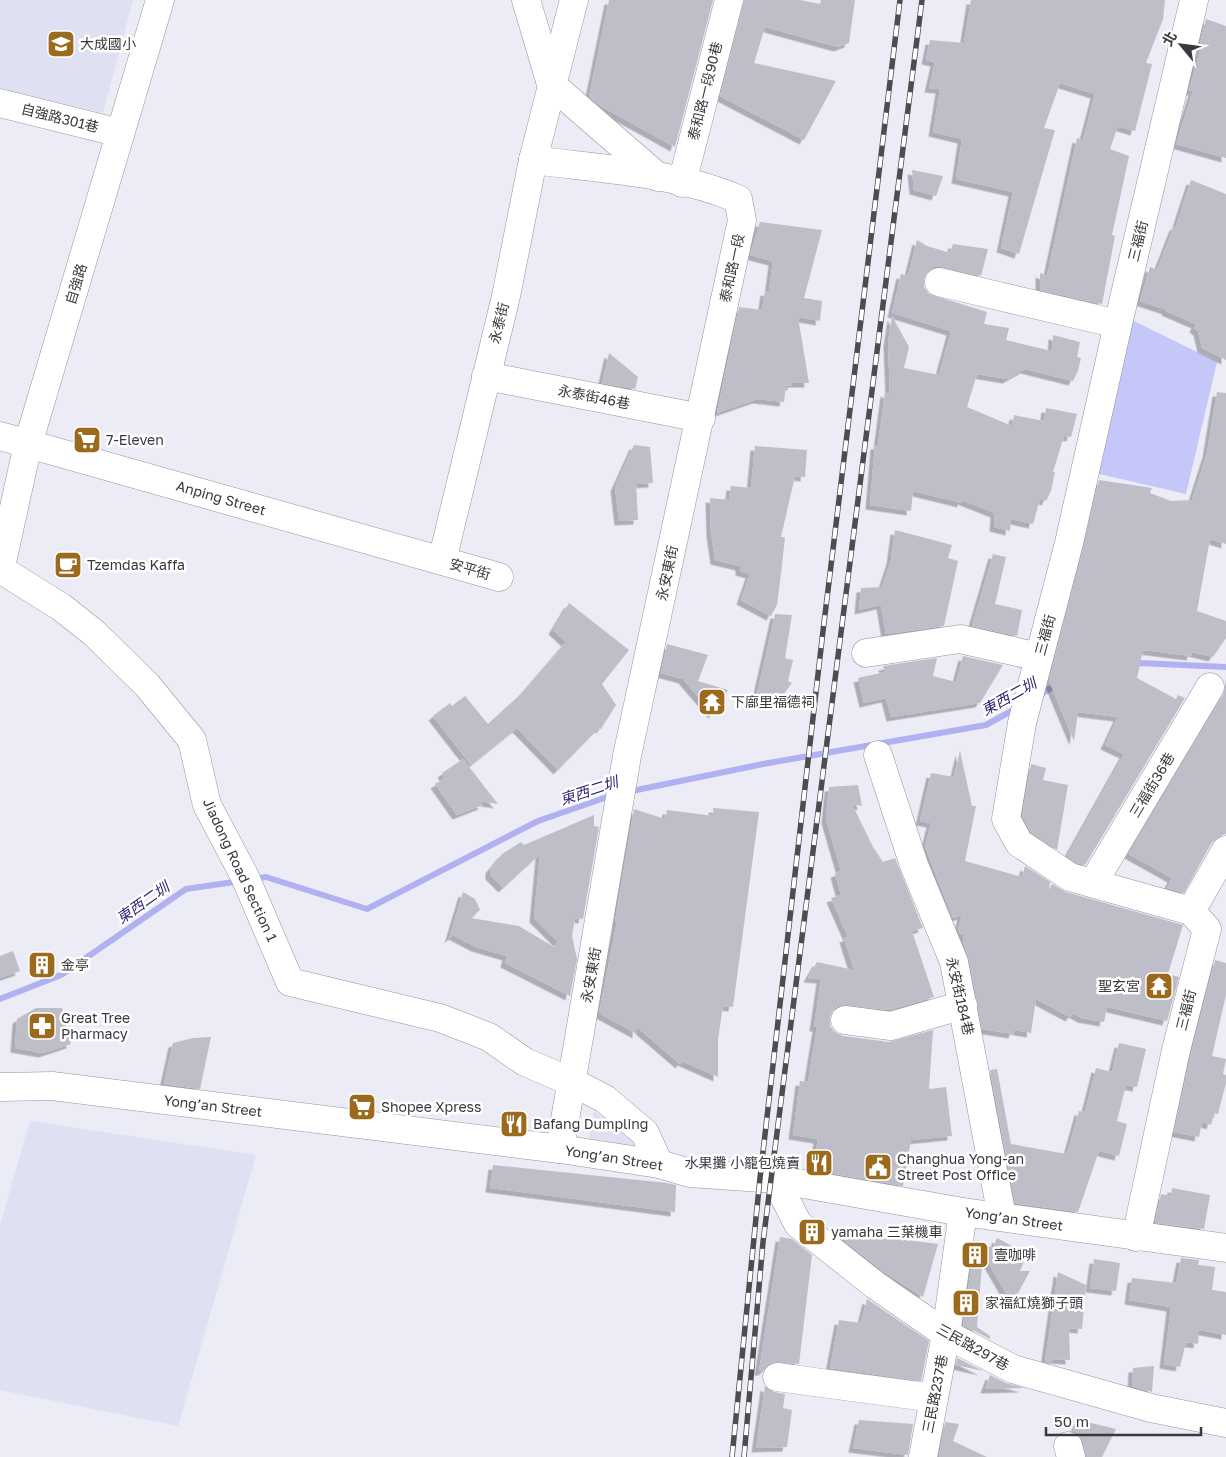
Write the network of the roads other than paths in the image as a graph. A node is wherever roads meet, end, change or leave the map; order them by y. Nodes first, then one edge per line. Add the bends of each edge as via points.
1 (160, 0) edge
2 (526, 0) edge
3 (574, 0) edge
4 (728, 0) edge
5 (1194, 0) edge
6 (551, 84) junction
7 (0, 103) edge
8 (120, 133) junction
9 (533, 160) junction
10 (670, 180) junction
11 (939, 282) dead end
12 (1118, 324) junction
13 (486, 376) junction
14 (701, 418) junction
15 (0, 436) edge
16 (28, 444) junction
17 (442, 560) junction
18 (0, 570) edge
19 (499, 577) dead end
20 (866, 653) dead end
21 (1039, 657) junction
22 (1210, 687) dead end
23 (878, 755) dead end
24 (1226, 850) edge
25 (1093, 883) junction
26 (1208, 924) edge
27 (963, 1005) junction
28 (845, 1020) dead end
29 (572, 1082) junction
30 (0, 1087) edge
31 (560, 1149) junction
32 (659, 1164) junction
33 (775, 1179) junction
34 (962, 1212) junction
35 (1002, 1217) junction
36 (1136, 1237) junction
37 (1226, 1248) edge
38 (946, 1334) junction
39 (777, 1377) dead end
40 (934, 1398) junction
41 (1226, 1423) edge
42 (923, 1457) edge

1 - 8 street, 自強路
2 - 6 street
3 - 6 street, 永泰街
4 - 10 street, 泰和路一段90巷
5 - 12 street, 三福街
6 - 9 street, 永泰街
6 - 10 street, 泰和路一段
7 - 8 street, 自強路301巷
8 - 16 street, 自強路
9 - 10 street, 泰和路一段
9 - 13 street, 永泰街 via 506,296
10 - 14 street, 泰和路一段 via 738,199 742,220
11 - 12 street
12 - 21 street, 三福街 via 1069,543
13 - 14 street, 永泰街46巷
13 - 17 street, 永泰街
14 - 29 street, 永安東街 via 627,756
15 - 16 street, Anping Street
16 - 17 street, Anping Street
16 - 18 street, 自強路
17 - 19 street, 安平街
18 - 29 street, Jiadong Road Section 1 via 61,607 94,633 147,685 192,740 207,805 245,877 290,982 440,1018 489,1037 525,1062
20 - 21 street via 960,639
21 - 25 street, 三福街 via 1025,710 1006,819 1019,843 1070,877
22 - 25 street, 三福街36巷
23 - 27 street, 永安街184巷 via 914,864 954,962
24 - 26 street
25 - 26 street, 三福街
26 - 36 street, 三福街 via 1176,1050
27 - 28 street via 891,1026
27 - 35 street, 永安街184巷
29 - 31 street, 永安東街
29 - 32 street, Jiadong Road Section 1 via 605,1099 645,1133
30 - 31 street, Yong’an Street via 52,1086
31 - 32 street, Yong’an Street
32 - 33 street, Yong’an Street via 690,1173
33 - 34 street, Yong’an Street
33 - 38 street, 三民路297巷 via 798,1224 875,1285
34 - 35 street, Yong’an Street
34 - 38 street, 三民路237巷
35 - 36 street, Yong’an Street
36 - 37 street, Yong’an Street
38 - 40 street, 三民路237巷
38 - 41 street, 三民路297巷 via 1013,1369 1151,1408
39 - 40 street
40 - 42 street, 三民路237巷

